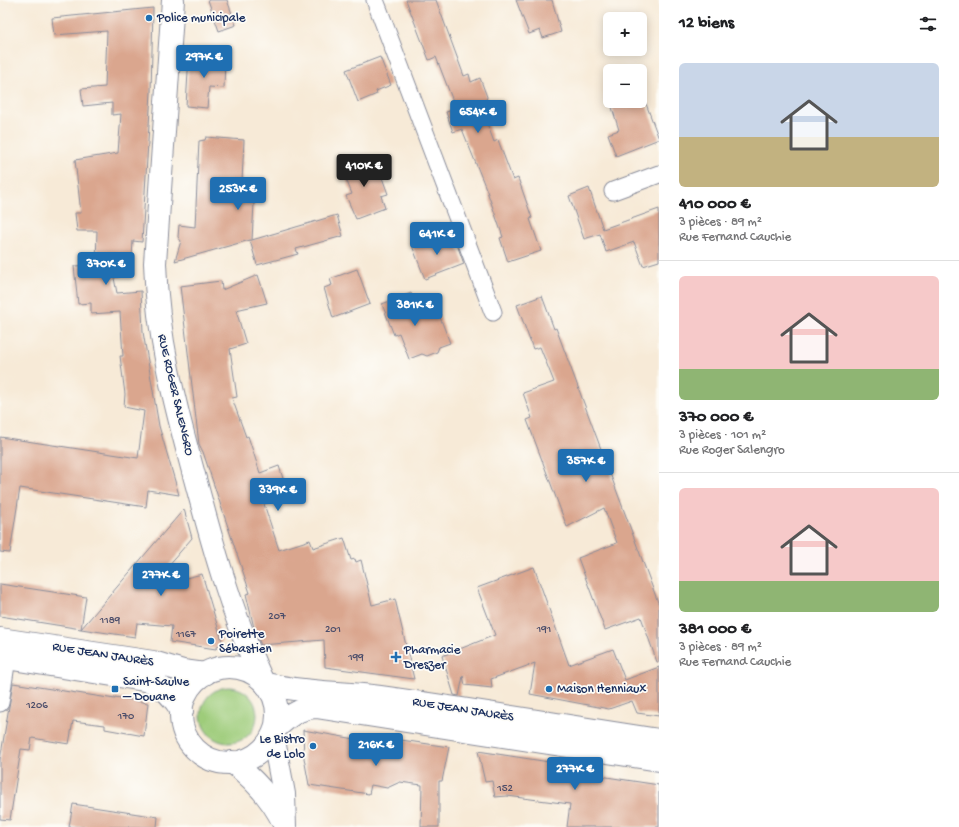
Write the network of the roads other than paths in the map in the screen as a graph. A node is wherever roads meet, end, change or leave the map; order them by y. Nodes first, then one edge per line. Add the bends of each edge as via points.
1 (173, 0) edge
2 (375, 0) edge
3 (659, 174) edge
4 (613, 192) dead end
5 (493, 312) dead end
6 (235, 615) junction
7 (4, 649) edge
8 (212, 671) junction
9 (264, 682) junction
10 (0, 703) edge
11 (182, 711) junction
12 (274, 732) junction
13 (659, 740) edge
14 (659, 760) edge
15 (232, 762) junction
16 (284, 826) edge

1 - 6 main road, RUE ROGER SALENGRO via 155,263 156,296 159,325 175,404 214,551
2 - 5 street
3 - 4 street
6 - 8 main road, RUE ROGER SALENGRO via 234,644 230,653
6 - 9 main road, RUE ROGER SALENGRO
7 - 8 main road, RUE JEAN JAURÈS via 153,662 183,671
7 - 10 street
7 - 11 main road, RUE JEAN JAURÈS via 150,681 168,692
8 - 9 main road via 230,667 241,669
8 - 11 main road via 196,681 189,690
9 - 12 main road via 273,694 276,706
9 - 13 main road, RUE JEAN JAURÈS via 298,690 371,696
11 - 15 main road via 184,728 195,748 209,758 220,762
12 - 14 main road, RUE JEAN JAURÈS via 298,711 316,707
12 - 15 main road via 267,745 254,756
12 - 16 main road via 284,794
15 - 16 main road via 259,786 278,812

